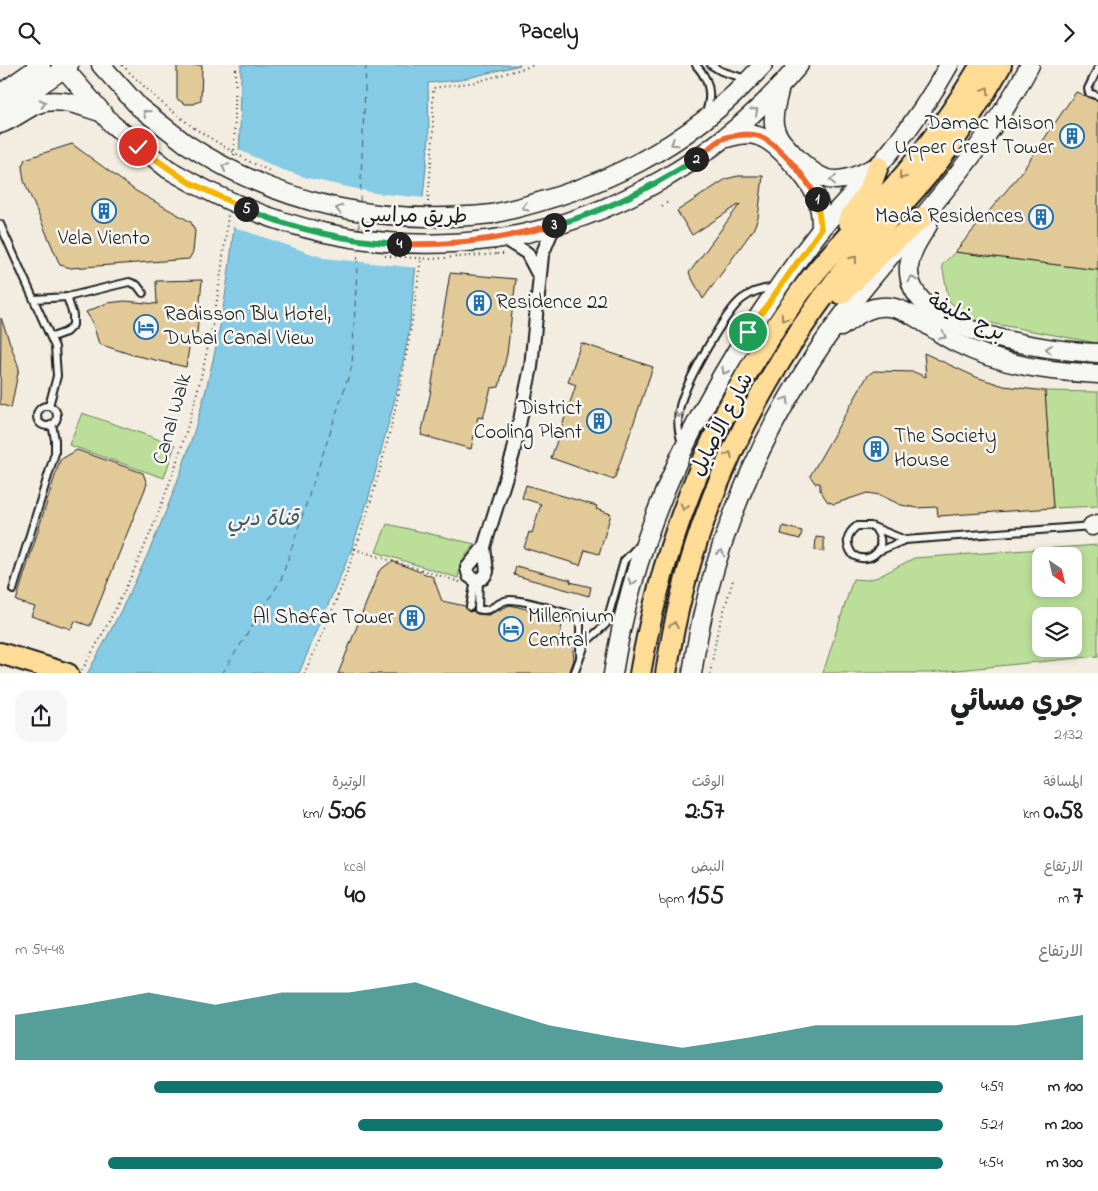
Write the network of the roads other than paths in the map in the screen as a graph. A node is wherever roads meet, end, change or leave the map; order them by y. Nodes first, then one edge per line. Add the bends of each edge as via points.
1 (16, 65) edge
2 (42, 65) edge
3 (101, 65) edge
4 (696, 65) edge
5 (711, 65) edge
6 (763, 65) edge
7 (799, 65) edge
8 (949, 65) edge
9 (980, 65) edge
10 (1001, 65) edge
11 (1030, 65) edge
12 (65, 66) edge
13 (1098, 68) edge
14 (750, 80) junction
15 (780, 87) junction
16 (2, 93) edge
17 (1098, 96) edge
18 (100, 112) junction
19 (0, 113) edge
20 (0, 125) edge
21 (698, 127) junction
22 (723, 139) junction
23 (878, 166) junction
24 (948, 187) junction
25 (923, 217) junction
26 (0, 224) edge
27 (559, 224) junction
28 (821, 229) junction
29 (499, 238) junction
30 (812, 277) junction
31 (539, 279) junction
32 (778, 287) junction
33 (143, 293) dead end
34 (67, 297) junction
35 (34, 299) junction
36 (52, 337) junction
37 (825, 340) junction
38 (786, 351) junction
39 (1098, 353) edge
40 (1098, 365) edge
41 (1021, 366) junction
42 (1098, 375) edge
43 (50, 406) junction
44 (52, 424) junction
45 (684, 448) junction
46 (1096, 526) edge
47 (876, 529) junction
48 (904, 539) junction
49 (645, 542) junction
50 (879, 551) junction
51 (473, 581) junction
52 (13, 590) dead end
53 (470, 607) dead end
54 (0, 653) edge
55 (580, 659) junction
56 (68, 673) edge
57 (574, 673) edge
58 (614, 673) edge
59 (640, 673) edge
60 (666, 673) edge
61 (692, 673) edge

1 - 16 street
2 - 16 street
21 -> 3 street, طريق مراسي, bridge via 615,176 555,199 492,214 424,219 378,215 288,195 245,177 190,135 139,107
4 - 21 lane via 706,78 710,93 708,107
5 - 14 lane
6 - 14 street, طريق مراسي
7 - 15 street, طريق مراسي
8 - 23 street, شارع الأصايل via 922,108
9 -> 30 main road, شارع الأصايل via 927,146
38 -> 10 main road, شارع الأصايل via 843,271 940,159
11 - 24 street, شارع الأصايل via 999,118
12 - 18 street, طريق مراسي
12 - 19 street
13 - 17 lane via 1088,89 1089,93
14 - 21 street, طريق مراسي
22 -> 15 street, طريق مراسي
23 -> 15 street via 848,180 837,181 807,169 777,133 774,117
20 -> 18 street via 35,105 52,101
18 - 29 street, طريق مراسي, bridge via 168,169 238,206 276,221 324,234 405,244 446,244
22 - 27 street, طريق مراسي via 645,189
22 - 28 street via 747,134 770,142 813,191 820,207
23 - 28 street, شارع الأصايل
23 - 30 main road via 865,197 830,245
24 - 25 street, شارع الأصايل
39 -> 24 street via 1035,347 993,338 957,323 924,302 911,281 911,255
25 - 37 street, شارع الأصايل
25 - 38 main road via 867,266
26 - 35 lane
27 - 29 street, طريق مراسي
27 - 31 street via 546,244
28 - 32 street, شارع الأصايل
29 - 31 street via 527,253
30 -> 59 main road, شارع الأصايل via 750,372 700,467 664,568
31 - 51 street via 535,338 526,396 513,454 484,547 467,568
32 -> 45 street, شارع الأصايل via 726,368
32 -> 45 lane via 742,299 729,314 692,377 680,404 678,427
33 - 34 lane via 137,285 129,282
34 - 35 lane
34 - 36 lane via 73,325 66,332
35 - 36 lane
36 - 43 lane via 58,376
37 -> 41 street, برج خليفة via 867,310 890,307 901,310 956,343
61 -> 37 street, شارع الأصايل via 707,600 741,494 774,421
60 -> 38 main road, شارع الأصايل via 684,581 705,513 740,433
40 - 41 street
41 - 42 street, برج خليفة
43 - 44 lane via 57,414
43 - 44 lane via 39,409 37,419 45,426
44 - 52 lane via 55,453
45 - 49 street, شارع الأصايل
46 - 48 lane
47 - 48 lane
47 - 50 lane via 881,540
47 - 50 lane via 857,526 848,536 847,543 848,549 858,558 869,558
48 - 50 lane
49 - 55 lane via 624,561 606,624 590,638
49 -> 58 street, شارع الأصايل via 625,610
51 - 53 lane
51 - 55 lane via 478,609 489,609 502,601 513,600 575,616 580,624
54 - 56 main road
55 - 57 lane

